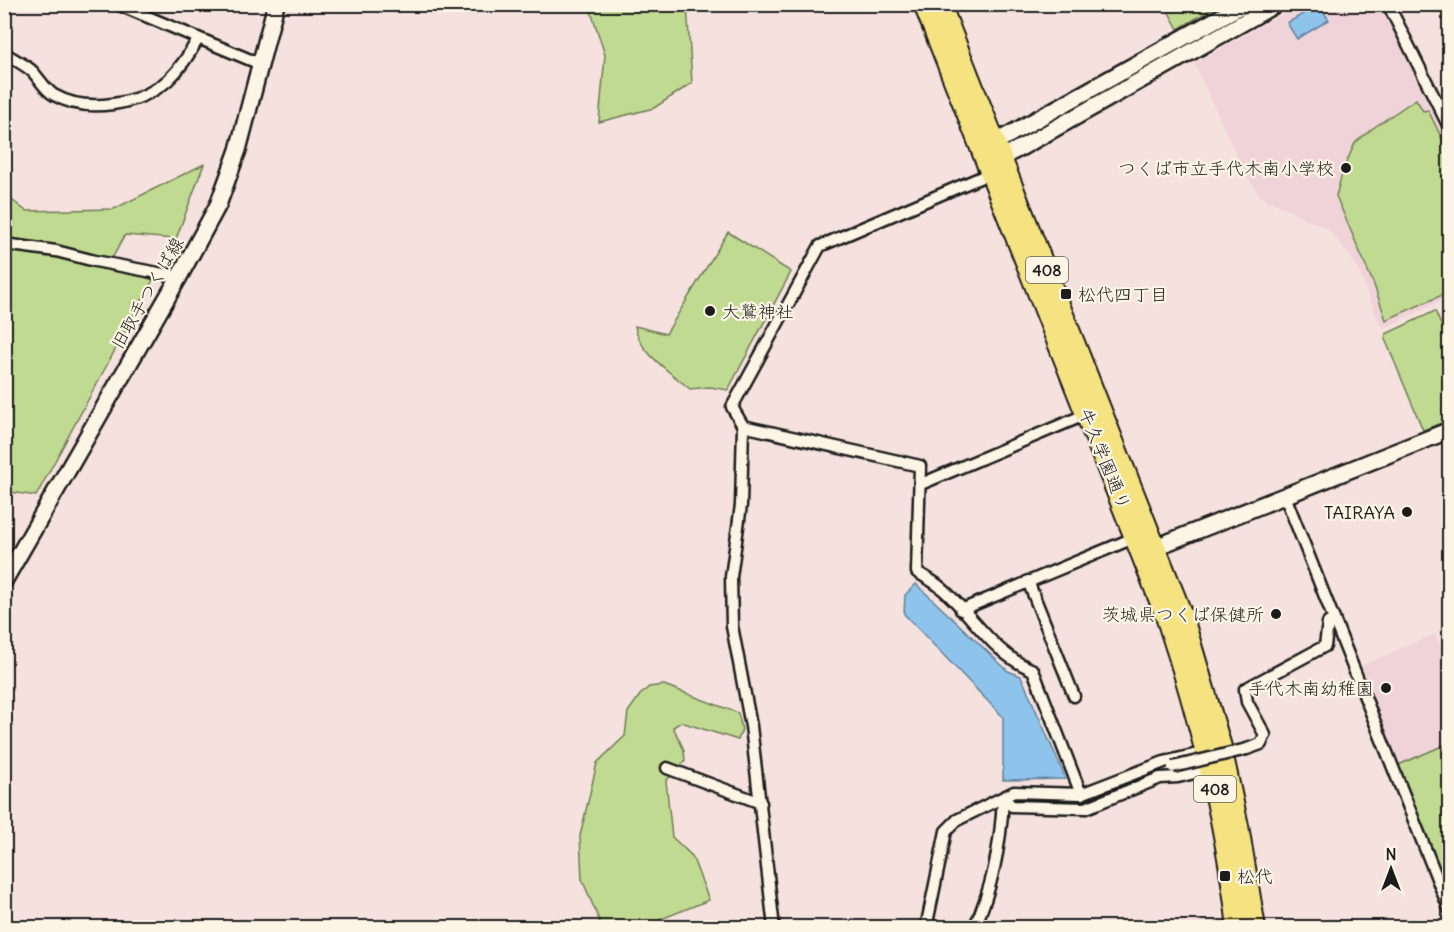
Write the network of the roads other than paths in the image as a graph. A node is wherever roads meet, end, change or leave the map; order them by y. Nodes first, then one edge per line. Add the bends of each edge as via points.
1 (117, 4) edge
2 (276, 4) edge
3 (924, 4) edge
4 (940, 4) edge
5 (1244, 4) edge
6 (1276, 4) edge
7 (1388, 4) edge
8 (198, 39) junction
9 (4, 53) edge
10 (260, 64) junction
11 (1449, 129) edge
12 (993, 156) junction
13 (4, 244) edge
14 (179, 277) junction
15 (1087, 414) junction
16 (742, 426) junction
17 (1449, 430) edge
18 (921, 484) junction
19 (1285, 496) junction
20 (1145, 545) junction
21 (4, 581) edge
22 (1028, 582) junction
23 (961, 610) junction
24 (1334, 619) junction
25 (1074, 696) dead end
26 (1209, 760) junction
27 (667, 768) dead end
28 (1081, 794) junction
29 (1003, 798) junction
30 (761, 803) junction
31 (1449, 911) edge
32 (774, 927) edge
33 (926, 927) edge
34 (974, 927) edge
35 (1238, 927) edge
36 (1255, 927) edge

1 - 8 street
2 - 10 street, 旧取手つくば線
3 - 12 highway, 牛久学園通り / 408
4 - 12 highway, 牛久学園通り / 408
5 - 12 street
6 - 12 street
7 - 11 street
8 - 9 street via 186,60 166,81 120,103 86,105 53,94 31,71
8 - 10 street
10 - 14 street, 旧取手つくば線 via 238,150 218,205
12 - 15 highway, 牛久学園通り / 408
12 - 16 street via 819,246 732,407
12 - 20 highway, 牛久学園通り / 408
13 - 14 street
14 - 21 street, 旧取手つくば線
15 - 18 street
15 - 20 highway, 牛久学園通り / 408
16 - 18 street via 920,466
16 - 30 street via 741,505 731,577 732,626 752,726
17 - 19 street
18 - 23 street via 917,572 941,587
19 - 20 street
19 - 24 street
20 - 22 street
20 - 26 highway, 牛久学園通り / 408
20 - 36 highway, 牛久学園通り / 408 via 1190,639 1221,747
22 - 23 street
22 - 25 street
23 - 28 street via 1001,652 1033,669
24 - 29 street, bridge via 1328,623 1325,645 1245,689 1246,702 1265,735 1261,744 1173,767 1086,799
24 - 31 street
26 - 28 street via 1164,762
26 - 29 street via 1178,777 1160,778 1086,808 1012,806
26 - 35 highway, 牛久学園通り / 408
27 - 30 street
28 - 29 street via 1014,792
29 - 33 street via 957,820 946,831
29 - 34 street via 1001,835 984,905
30 - 32 street

